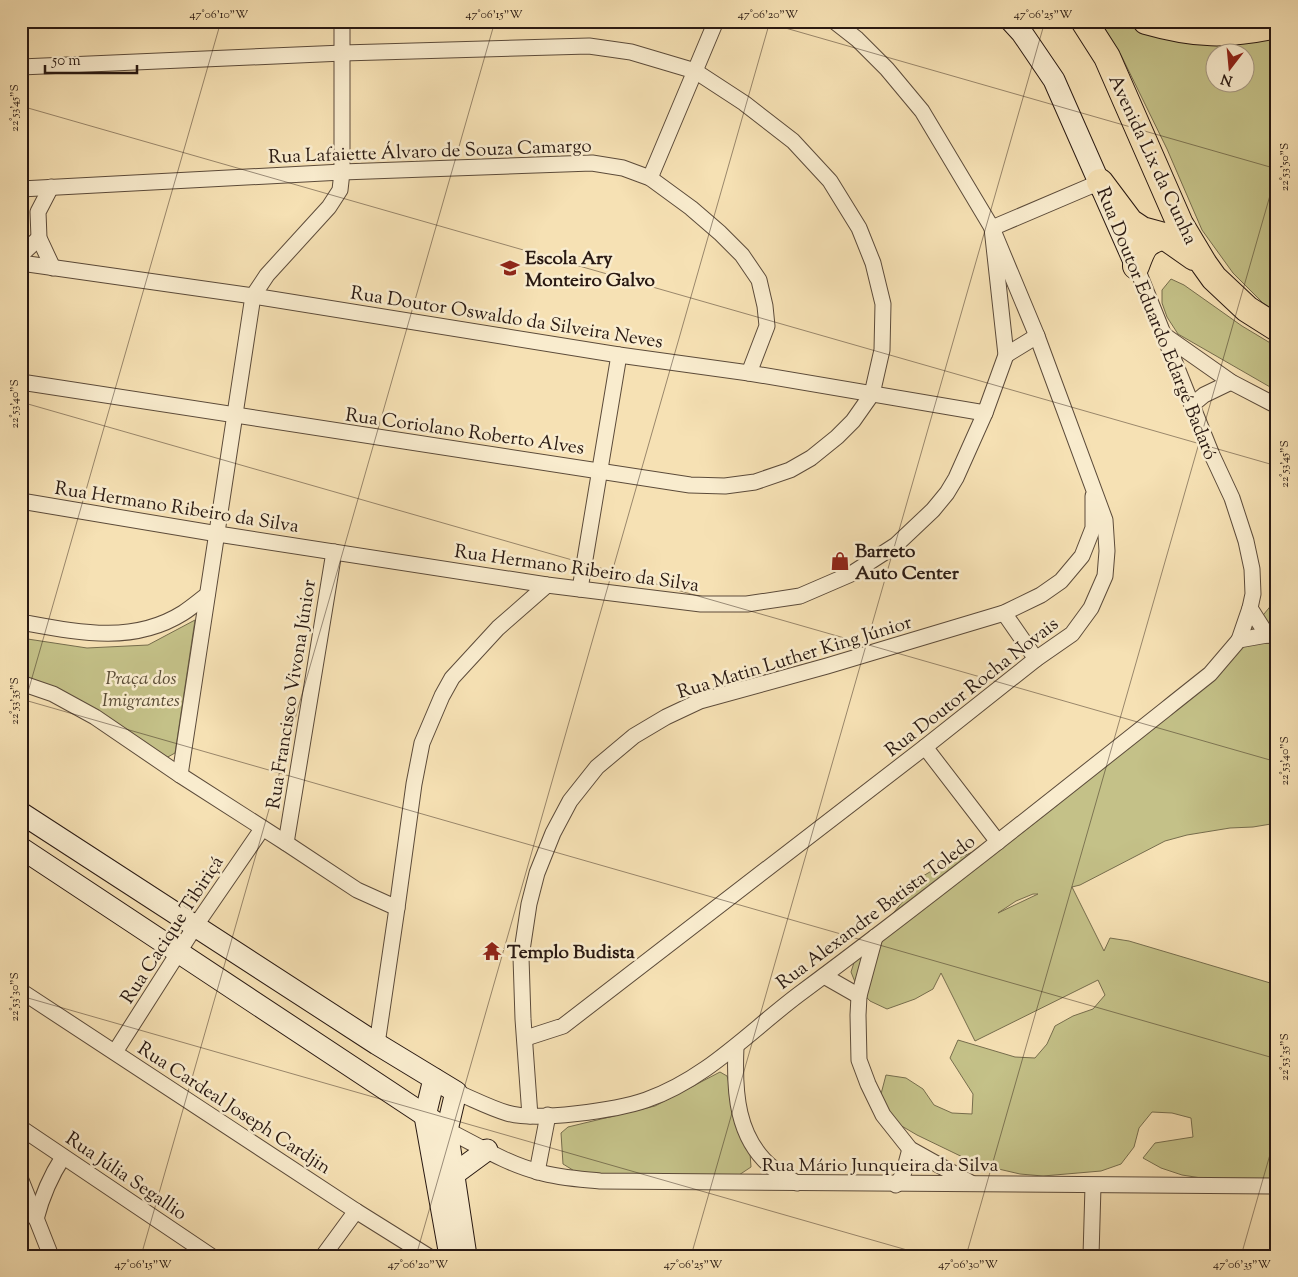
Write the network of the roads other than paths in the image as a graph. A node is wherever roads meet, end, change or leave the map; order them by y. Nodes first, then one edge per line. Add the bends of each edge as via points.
1 (342, 21) edge
2 (716, 21) edge
3 (834, 21) edge
4 (1011, 21) edge
5 (1084, 21) edge
6 (1146, 21) edge
7 (1277, 25) edge
8 (343, 53) junction
9 (21, 67) edge
10 (695, 71) junction
11 (342, 172) junction
12 (650, 178) junction
13 (1100, 182) junction
14 (51, 187) junction
15 (21, 190) edge
16 (38, 212) junction
17 (992, 228) junction
18 (1164, 236) junction
19 (38, 238) junction
20 (21, 254) edge
21 (21, 263) edge
22 (1204, 264) junction
23 (1136, 266) junction
24 (54, 268) junction
25 (253, 296) junction
26 (1277, 328) edge
27 (1164, 335) junction
28 (1037, 336) junction
29 (619, 355) junction
30 (1006, 355) junction
31 (749, 373) junction
32 (21, 382) edge
33 (1231, 382) junction
34 (872, 394) junction
35 (1192, 405) junction
36 (1277, 406) edge
37 (985, 413) junction
38 (235, 416) junction
39 (600, 470) junction
40 (1094, 486) junction
41 (21, 501) edge
42 (218, 534) junction
43 (334, 552) junction
44 (547, 585) junction
45 (580, 589) junction
46 (207, 595) junction
47 (1250, 608) junction
48 (1004, 613) junction
49 (21, 622) edge
50 (1272, 635) edge
51 (1239, 640) junction
52 (1036, 659) junction
53 (21, 683) edge
54 (925, 747) junction
55 (180, 775) junction
56 (21, 813) edge
57 (262, 829) junction
58 (998, 842) junction
59 (286, 843) junction
60 (21, 848) edge
61 (397, 908) junction
62 (196, 925) junction
63 (875, 937) junction
64 (179, 951) junction
65 (824, 976) junction
66 (21, 991) edge
67 (859, 996) junction
68 (526, 1038) junction
69 (377, 1044) junction
70 (736, 1047) junction
71 (115, 1052) junction
72 (434, 1079) junction
73 (456, 1092) junction
74 (425, 1116) junction
75 (530, 1116) junction
76 (548, 1116) junction
77 (21, 1128) edge
78 (448, 1130) junction
79 (910, 1149) junction
80 (488, 1150) junction
81 (63, 1157) junction
82 (537, 1172) junction
83 (454, 1174) junction
84 (21, 1180) edge
85 (797, 1183) junction
86 (972, 1184) junction
87 (896, 1185) junction
88 (1093, 1186) junction
89 (1277, 1186) edge
90 (356, 1211) junction
91 (36, 1219) junction
92 (52, 1256) edge
93 (211, 1256) edge
94 (323, 1256) edge
95 (428, 1256) edge
96 (450, 1256) edge
97 (466, 1256) edge
98 (1091, 1256) edge

1 - 8 street
2 - 10 street
3 - 17 street, Rua Doutor Rocha Novais via 888,69 922,110
4 - 13 street, Rua Doutor Eduardo Edargé Badaró via 1054,80
5 - 22 highway, Avenida Lix da Cunha via 1107,57 1180,224
6 - 7 highway via 1210,34
8 - 9 street
8 - 10 street via 589,46 631,52
8 - 11 street
10 - 12 street
10 - 34 street via 793,141 830,181 859,228 873,263 882,304 882,350
11 - 12 street, Rua Lafaiette Álvaro de Souza Camargo via 592,162
11 - 14 street, Rua Lafaiette Álvaro de Souza Camargo
11 - 25 street via 340,190 329,207 267,275
12 - 31 street, Rua Lafaiette Álvaro de Souza Camargo via 720,234 742,256 759,280 767,326
13 - 17 street
13 - 18 highway via 1130,222 1142,230
13 - 23 street, Rua Doutor Eduardo Edargé Badaró
14 - 15 street, Rua Lafaiette Álvaro de Souza Camargo
14 - 16 street
15 - 16 street
16 - 19 street
17 - 28 street, Rua Doutor Rocha Novais
17 - 30 street, Rua Hermano Ribeiro da Silva
18 - 22 highway
18 - 23 highway via 1150,240
19 - 20 street
19 - 24 street
21 - 24 street, Rua Doutor Oswaldo da Silveira Neves
22 - 26 highway, Avenida Lix da Cunha via 1247,309
23 - 27 street, Rua Doutor Eduardo Edargé Badaró
24 - 25 street, Rua Doutor Oswaldo da Silveira Neves
25 - 29 street, Rua Doutor Oswaldo da Silveira Neves
25 - 38 street
27 - 33 street
27 - 35 street, Rua Doutor Eduardo Edargé Badaró
28 - 30 street
28 - 40 street, Rua Doutor Rocha Novais
29 - 31 street, Rua Doutor Oswaldo da Silveira Neves
29 - 39 street
30 - 37 street, Rua Hermano Ribeiro da Silva
31 - 34 street, Rua Doutor Oswaldo da Silveira Neves
32 - 38 street, Rua Coriolano Roberto Alves
33 - 35 street via 1204,394
33 - 36 street
34 - 37 street, Rua Doutor Oswaldo da Silveira Neves
34 - 39 street, Rua Coriolano Roberto Alves via 853,421 811,458 790,470 754,482 725,486 690,485
35 - 47 street, Rua Doutor Eduardo Edargé Badaró via 1232,498 1246,541 1252,569
37 - 45 street, Rua Hermano Ribeiro da Silva via 947,493 933,510 896,545 851,574 800,596 747,604 701,604
38 - 39 street, Rua Coriolano Roberto Alves
38 - 42 street
39 - 45 street
40 - 48 street, Rua Matin Luther King Júnior via 1093,528 1082,556 1061,581 1041,596
40 - 52 street, Rua Doutor Rocha Novais via 1106,520 1105,576 1091,608 1072,634
41 - 42 street, Rua Hermano Ribeiro da Silva
42 - 43 street, Rua Hermano Ribeiro da Silva
42 - 46 street
43 - 44 street, Rua Hermano Ribeiro da Silva
43 - 59 street, Rua Francisco Vivona Júnior
44 - 45 street, Rua Hermano Ribeiro da Silva
44 - 61 street via 478,649 452,678 442,696 420,751
46 - 49 street via 182,614 152,627 122,634 95,634
46 - 55 street
47 - 50 street
47 - 51 street, Rua Doutor Eduardo Edargé Badaró
48 - 52 street
48 - 68 street, Rua Matin Luther King Júnior via 700,701 634,736 597,767 570,801 553,833 528,904 521,957
50 - 51 street
51 - 58 street, Rua Alexandre Batista Toledo via 1210,674
52 - 54 street, Rua Doutor Rocha Novais
53 - 55 street via 53,694 95,718
54 - 58 street
54 - 68 street, Rua Doutor Rocha Novais via 564,1026
55 - 57 street
56 - 62 street
57 - 59 street
57 - 62 street, Rua Cacique Tibiriçá
58 - 63 street, Rua Alexandre Batista Toledo
59 - 61 street via 357,890
60 - 64 street
61 - 69 street
62 - 64 street, Rua Cacique Tibiriçá
62 - 69 street
63 - 65 street, Rua Alexandre Batista Toledo
63 - 67 street
64 - 71 street, Rua Cacique Tibiriçá
64 - 74 street
65 - 67 street
65 - 70 street, Rua Alexandre Batista Toledo
66 - 71 street, Rua Cardeal Joseph Cardjin
67 - 79 street via 858,1060 883,1115
68 - 75 street, Rua Matin Luther King Júnior
69 - 72 street
70 - 76 street, Rua Alexandre Batista Toledo via 689,1079 646,1100
70 - 85 street via 735,1072 743,1125 752,1144 773,1168
71 - 90 street, Rua Cardeal Joseph Cardjin
72 - 73 street
72 - 74 street
73 - 75 street, Rua Alexandre Batista Toledo via 508,1114
73 - 78 street
74 - 78 street
74 - 96 street
75 - 76 street, Rua Alexandre Batista Toledo
76 - 82 street
77 - 81 street, Rua Júlia Segallio
78 - 80 street, Rua Mário Junqueira da Silva
78 - 83 street
79 - 86 street
79 - 87 street via 903,1176
80 - 82 street, Rua Mário Junqueira da Silva
80 - 83 street
81 - 91 street via 50,1176
81 - 93 street, Rua Júlia Segallio
82 - 85 street, Rua Mário Junqueira da Silva via 600,1182
83 - 97 street
84 - 91 street
85 - 87 street, Rua Mário Junqueira da Silva
86 - 87 street, Rua Mário Junqueira da Silva
86 - 88 street, Rua Mário Junqueira da Silva
88 - 89 street, Rua Mário Junqueira da Silva
88 - 98 street
90 - 94 street
90 - 95 street, Rua Cardeal Joseph Cardjin
91 - 92 street

